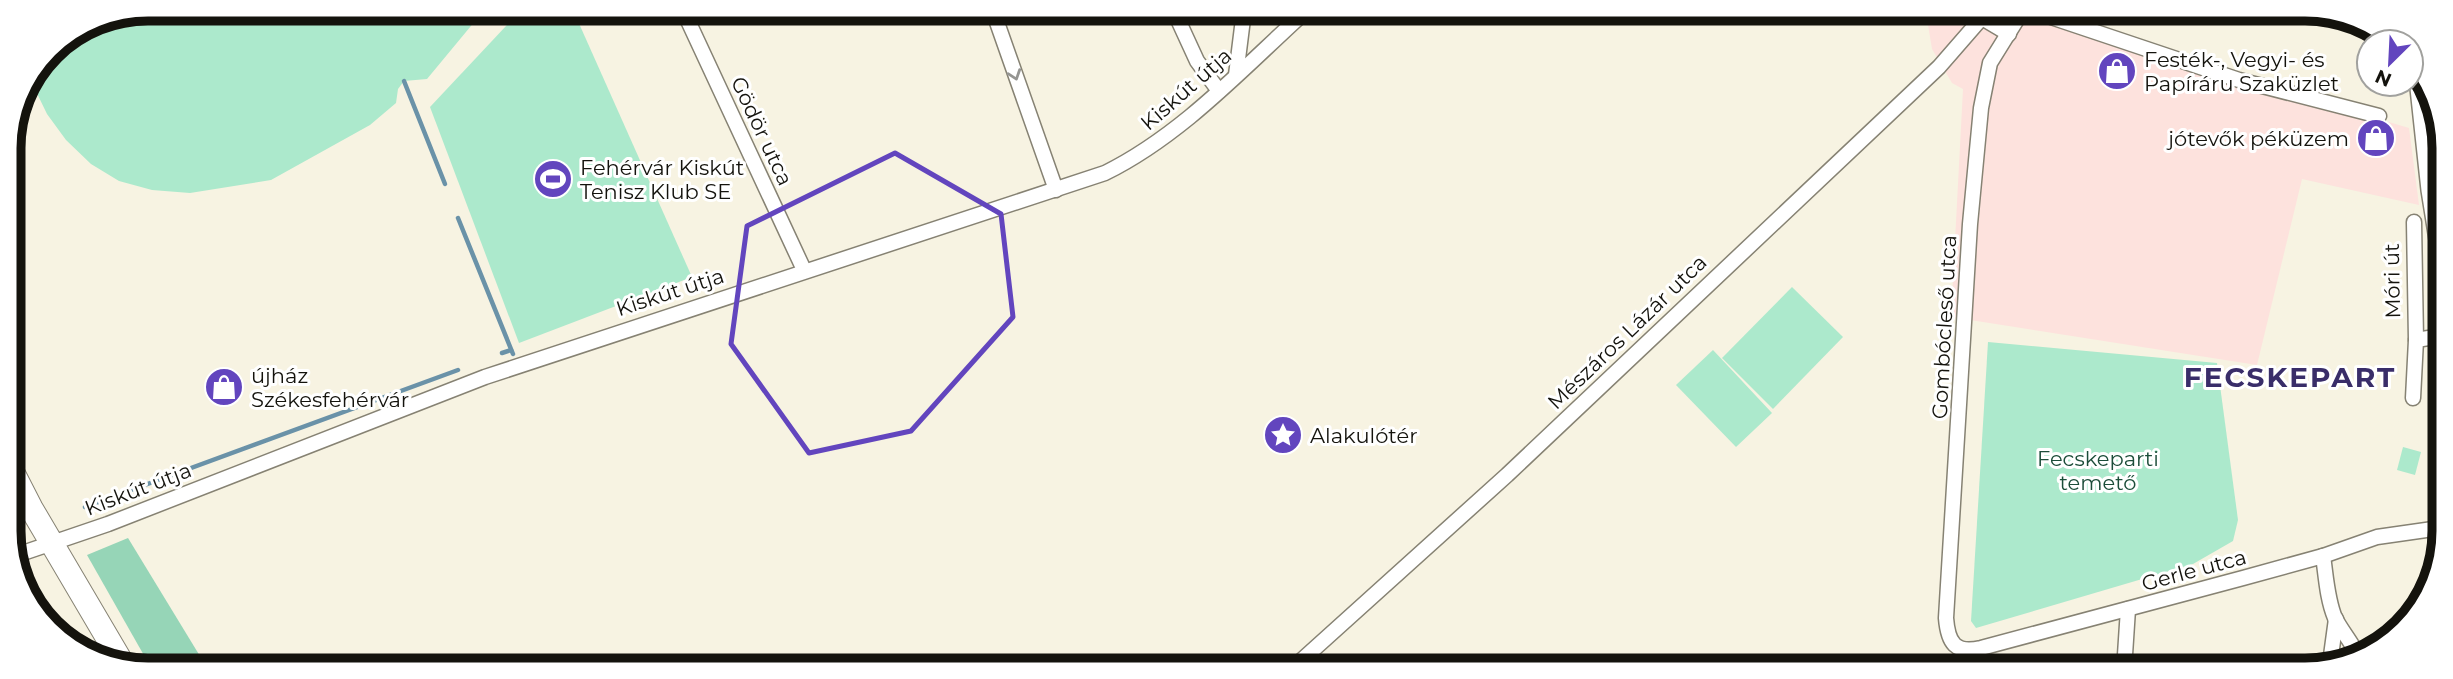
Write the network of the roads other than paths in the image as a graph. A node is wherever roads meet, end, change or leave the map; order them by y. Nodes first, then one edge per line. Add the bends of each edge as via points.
1 (688, 21) edge
2 (997, 21) edge
3 (1179, 21) edge
4 (1243, 21) edge
5 (1295, 21) edge
6 (1979, 21) edge
7 (1992, 21) edge
8 (2016, 21) edge
9 (2063, 21) edge
10 (2009, 34) junction
11 (1236, 75) junction
12 (1219, 90) junction
13 (2421, 98) edge
14 (2379, 116) dead end
15 (1056, 190) junction
16 (2432, 196) edge
17 (2414, 222) dead end
18 (804, 271) junction
19 (2432, 337) edge
20 (2416, 340) junction
21 (2413, 398) dead end
22 (21, 488) edge
23 (2432, 529) edge
24 (51, 544) junction
25 (23, 554) edge
26 (2323, 556) junction
27 (2128, 609) junction
28 (2336, 619) junction
29 (2354, 648) edge
30 (1959, 649) joint
31 (117, 654) edge
32 (2331, 655) edge
33 (1304, 658) edge
34 (2125, 658) edge

1 - 18 street, Gödör utca
2 -> 15 street
3 - 12 street via 1197,61
4 - 11 street
5 - 11 street, Kiskút útja
6 - 33 street, Mészáros Lázár utca via 1939,67 1507,475
7 - 10 street
8 - 10 street, Gombócleső utca
9 - 14 street via 2239,80
10 - 30 street, Gombócleső utca via 1994,55 1984,83 1976,153 1946,618 1947,632
11 - 12 street, Kiskút útja
12 - 15 street, Kiskút útja via 1147,150 1105,173
13 - 16 main road
15 - 18 street, Kiskút útja
17 - 20 street, Móri út
18 - 24 street, Kiskút útja via 485,377
19 - 20 street, Móri út
20 - 21 street, Móri út
22 - 24 main road
23 - 26 street, Gerle utca via 2377,537
24 - 25 street, Kiskút útja
24 - 31 main road
26 - 27 street, Gerle utca
26 - 28 street
27 - 30 street, Gerle utca via 1968,651
27 - 34 street
28 - 29 street
28 - 32 street

